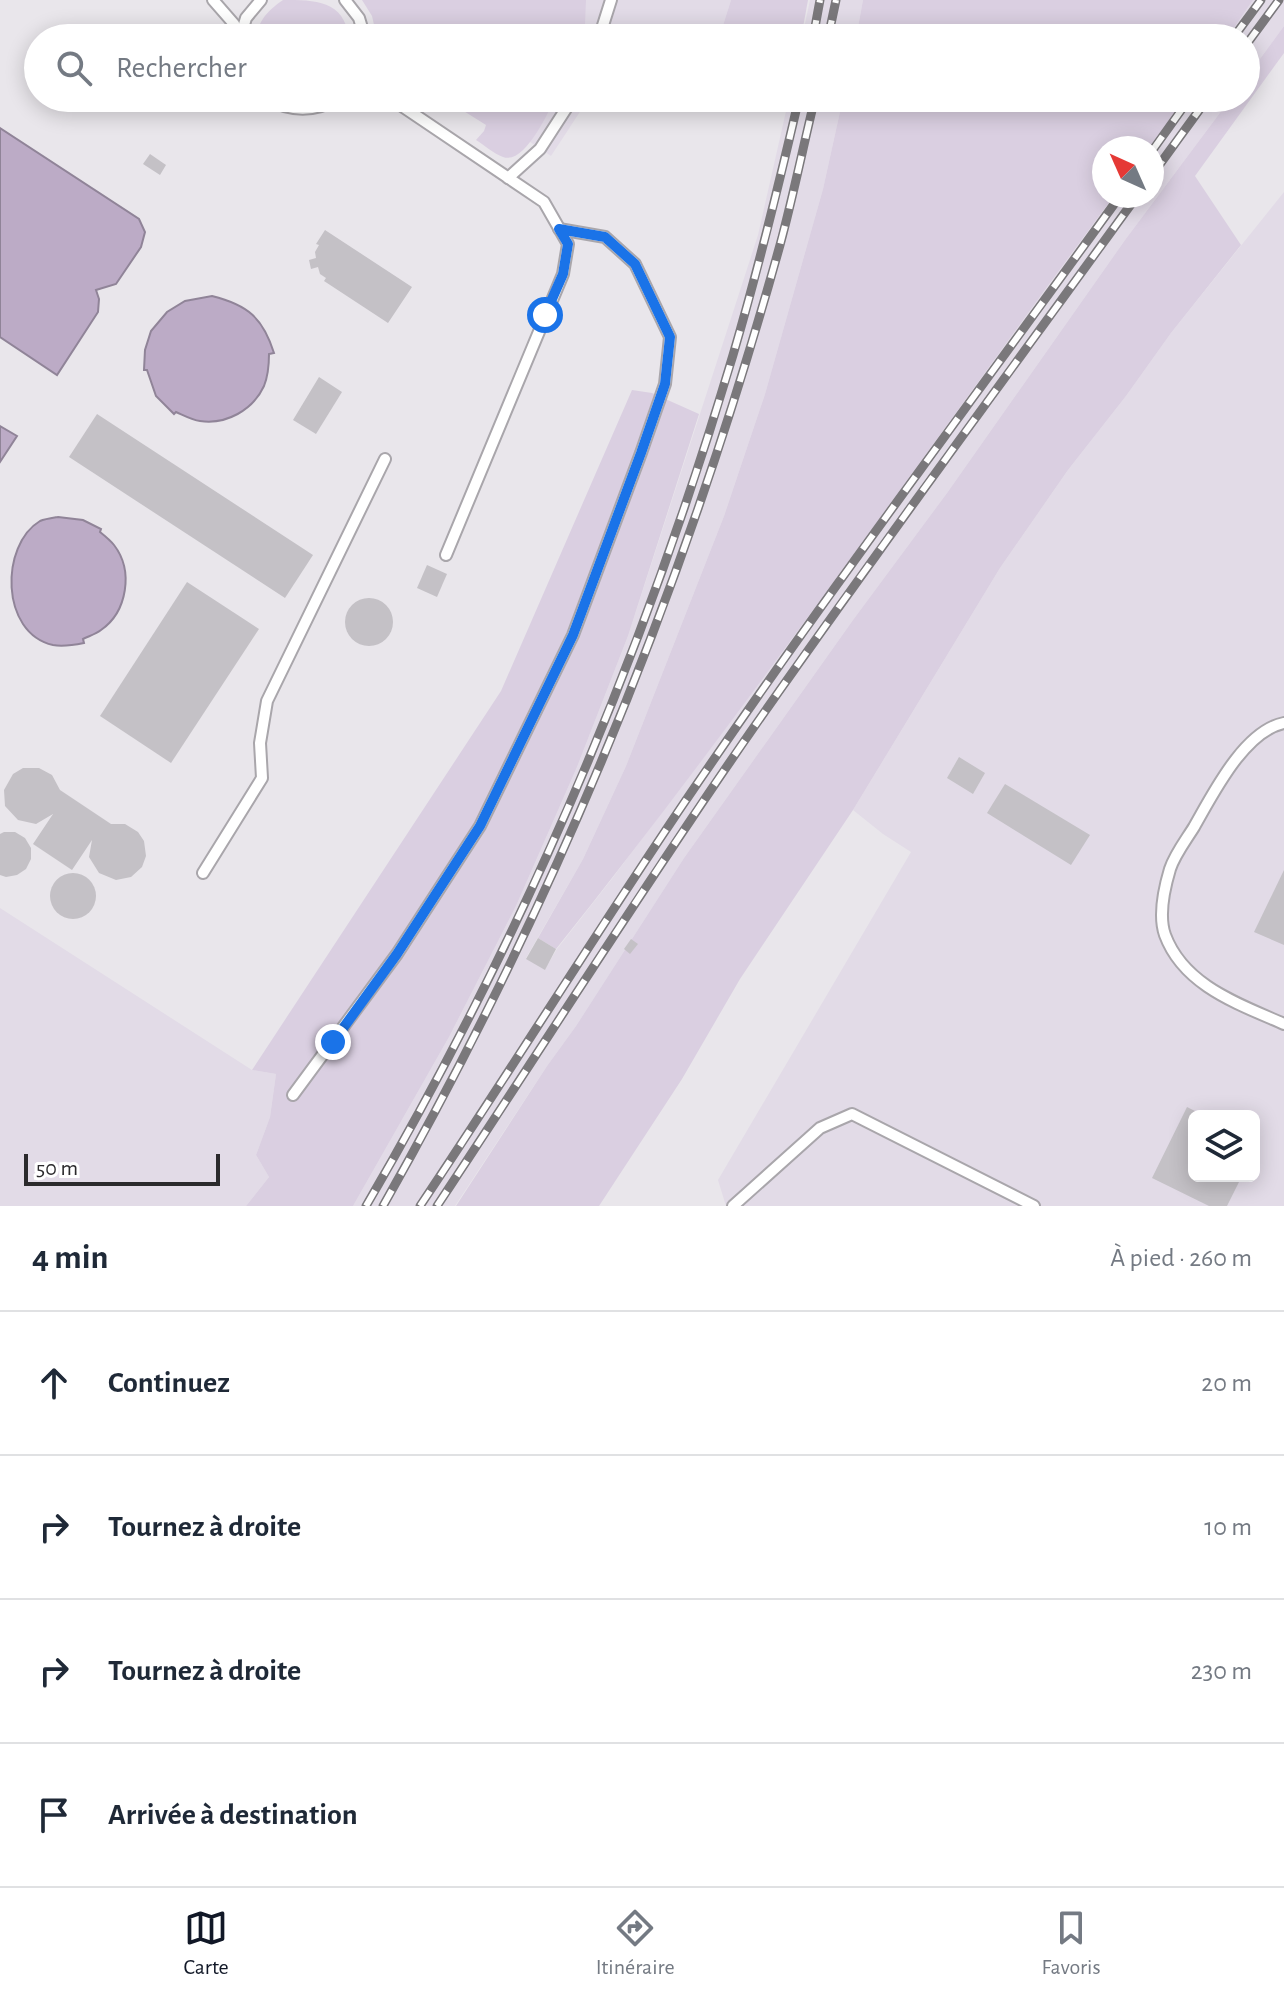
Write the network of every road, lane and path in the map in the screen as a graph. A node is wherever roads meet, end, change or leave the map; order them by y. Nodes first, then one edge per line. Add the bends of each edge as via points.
1 (213, 0) edge
2 (261, 0) edge
3 (345, 0) edge
4 (611, 0) edge
5 (234, 24) edge
6 (244, 24) edge
7 (361, 24) edge
8 (603, 24) edge
9 (411, 112) edge
10 (564, 112) edge
11 (508, 178) junction
12 (559, 229) junction
13 (385, 459) dead end
14 (446, 555) dead end
15 (1284, 723) edge
16 (203, 873) dead end
17 (1284, 1024) edge
18 (293, 1095) dead end
19 (733, 1206) edge
20 (1034, 1206) edge

1 - 5 lane
2 - 6 lane
3 - 7 lane
4 - 8 lane
9 - 11 lane
10 - 11 lane via 540,149
11 - 12 lane via 544,202
12 - 14 lane via 568,244 563,274
12 - 18 lane via 605,237 635,264 670,337 665,384 573,635 480,826 397,954
13 - 16 lane via 267,701 260,743 262,778
15 - 17 lane via 1252,742 1228,769 1171,867 1161,908 1164,933 1186,968 1221,996
19 - 20 lane via 820,1128 852,1114

